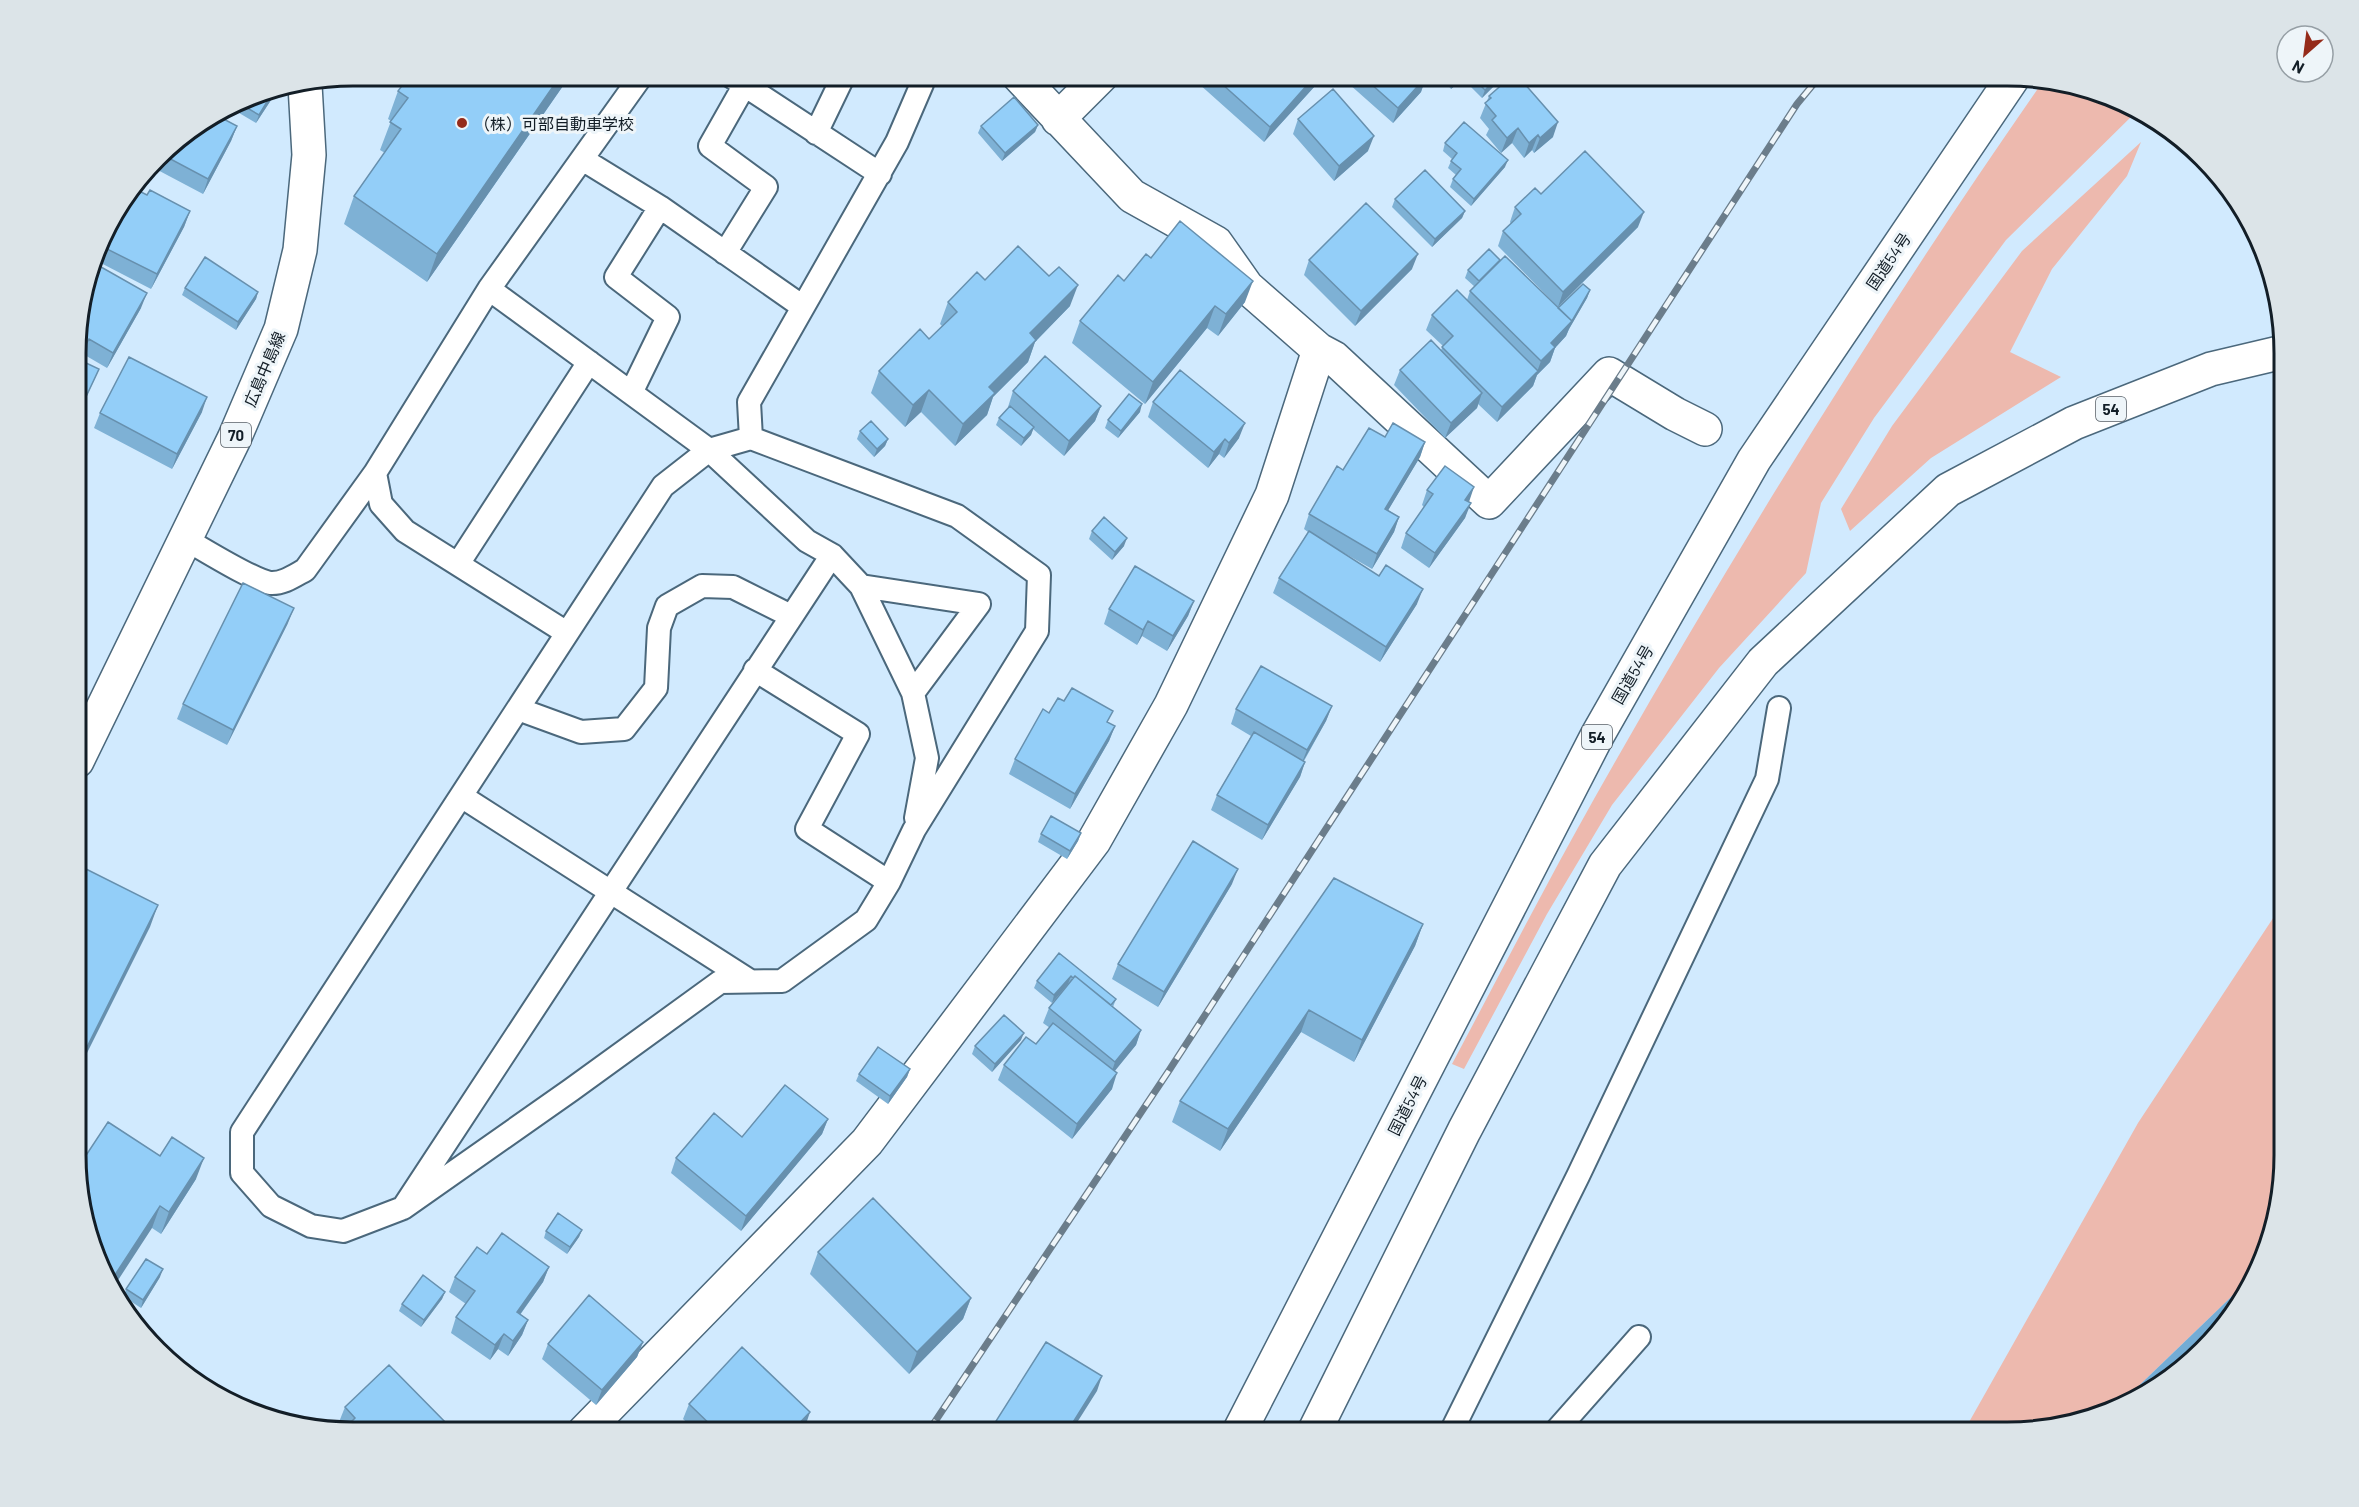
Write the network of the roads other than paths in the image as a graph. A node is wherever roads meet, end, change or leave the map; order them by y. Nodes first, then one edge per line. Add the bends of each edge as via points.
1 (634, 86) edge
2 (734, 86) edge
3 (744, 86) edge
4 (839, 86) edge
5 (921, 86) edge
6 (1028, 86) edge
7 (1091, 86) edge
8 (2007, 86) edge
9 (305, 90) edge
10 (1058, 119) junction
11 (816, 133) junction
12 (582, 159) junction
13 (880, 174) junction
14 (660, 207) junction
15 (725, 253) junction
16 (489, 289) junction
17 (803, 307) junction
18 (1319, 350) junction
19 (2274, 354) edge
20 (589, 362) junction
21 (631, 393) junction
22 (1705, 429) dead end
23 (751, 438) junction
24 (709, 450) junction
25 (375, 473) junction
26 (185, 539) junction
27 (832, 555) junction
28 (458, 564) junction
29 (861, 586) junction
30 (791, 616) junction
31 (567, 633) junction
32 (755, 670) junction
33 (913, 693) junction
34 (1779, 708) dead end
35 (518, 709) junction
36 (86, 742) edge
37 (461, 796) junction
38 (914, 830) junction
39 (889, 882) junction
40 (610, 893) junction
41 (750, 981) junction
42 (403, 1208) junction
43 (1639, 1337) dead end
44 (594, 1422) edge
45 (1244, 1422) edge
46 (1319, 1422) edge
47 (1456, 1422) edge
48 (1564, 1422) edge

1 - 12 lane
2 - 15 lane via 710,146 766,187
3 - 11 lane
4 - 11 lane
5 - 13 lane
6 - 10 main road
7 - 10 main road
8 - 45 main road, 国道54号 / 54 via 1748,470 1597,736
9 - 26 main road, 広島中島線 / 70 via 309,155 300,250 281,329
10 - 18 main road via 1132,196 1216,243 1247,287
11 - 13 lane
12 - 14 lane
12 - 16 lane
13 - 17 lane
14 - 15 lane
14 - 21 lane via 616,277 668,317
15 - 17 lane
16 - 20 lane
16 - 25 lane
17 - 23 lane via 749,402
18 - 22 main road via 1334,358 1489,502 1609,374
18 - 44 main road via 1272,495 1171,705 1094,841 867,1142
19 - 46 main road, 54 via 2211,369 2074,423 1948,490 1763,662 1605,865 1464,1131
20 - 21 lane
20 - 28 lane
21 - 24 lane
23 - 24 lane
23 - 38 lane via 957,516 1039,575 1037,631
24 - 27 lane via 807,541
24 - 31 lane via 663,486
25 - 26 lane via 304,570 288,580 270,583 251,576
25 - 28 lane via 381,504 405,531
26 - 36 main road, 広島中島線 / 70
27 - 29 lane
27 - 30 lane
28 - 31 lane
29 - 33 lane
29 - 33 lane via 979,604
30 - 32 lane
30 - 35 lane via 733,587 702,586 667,606 659,628 656,688 624,729 581,732
31 - 35 lane
32 - 39 lane via 858,734 807,829
32 - 40 lane
33 - 38 lane via 927,758
34 - 47 lane via 1767,779
35 - 37 lane
37 - 40 lane
37 - 42 lane via 242,1132 242,1173 271,1206 311,1226 343,1231
38 - 39 lane
39 - 41 lane via 866,921 782,981
40 - 41 lane
40 - 42 lane
41 - 42 lane via 720,982
43 - 48 lane

